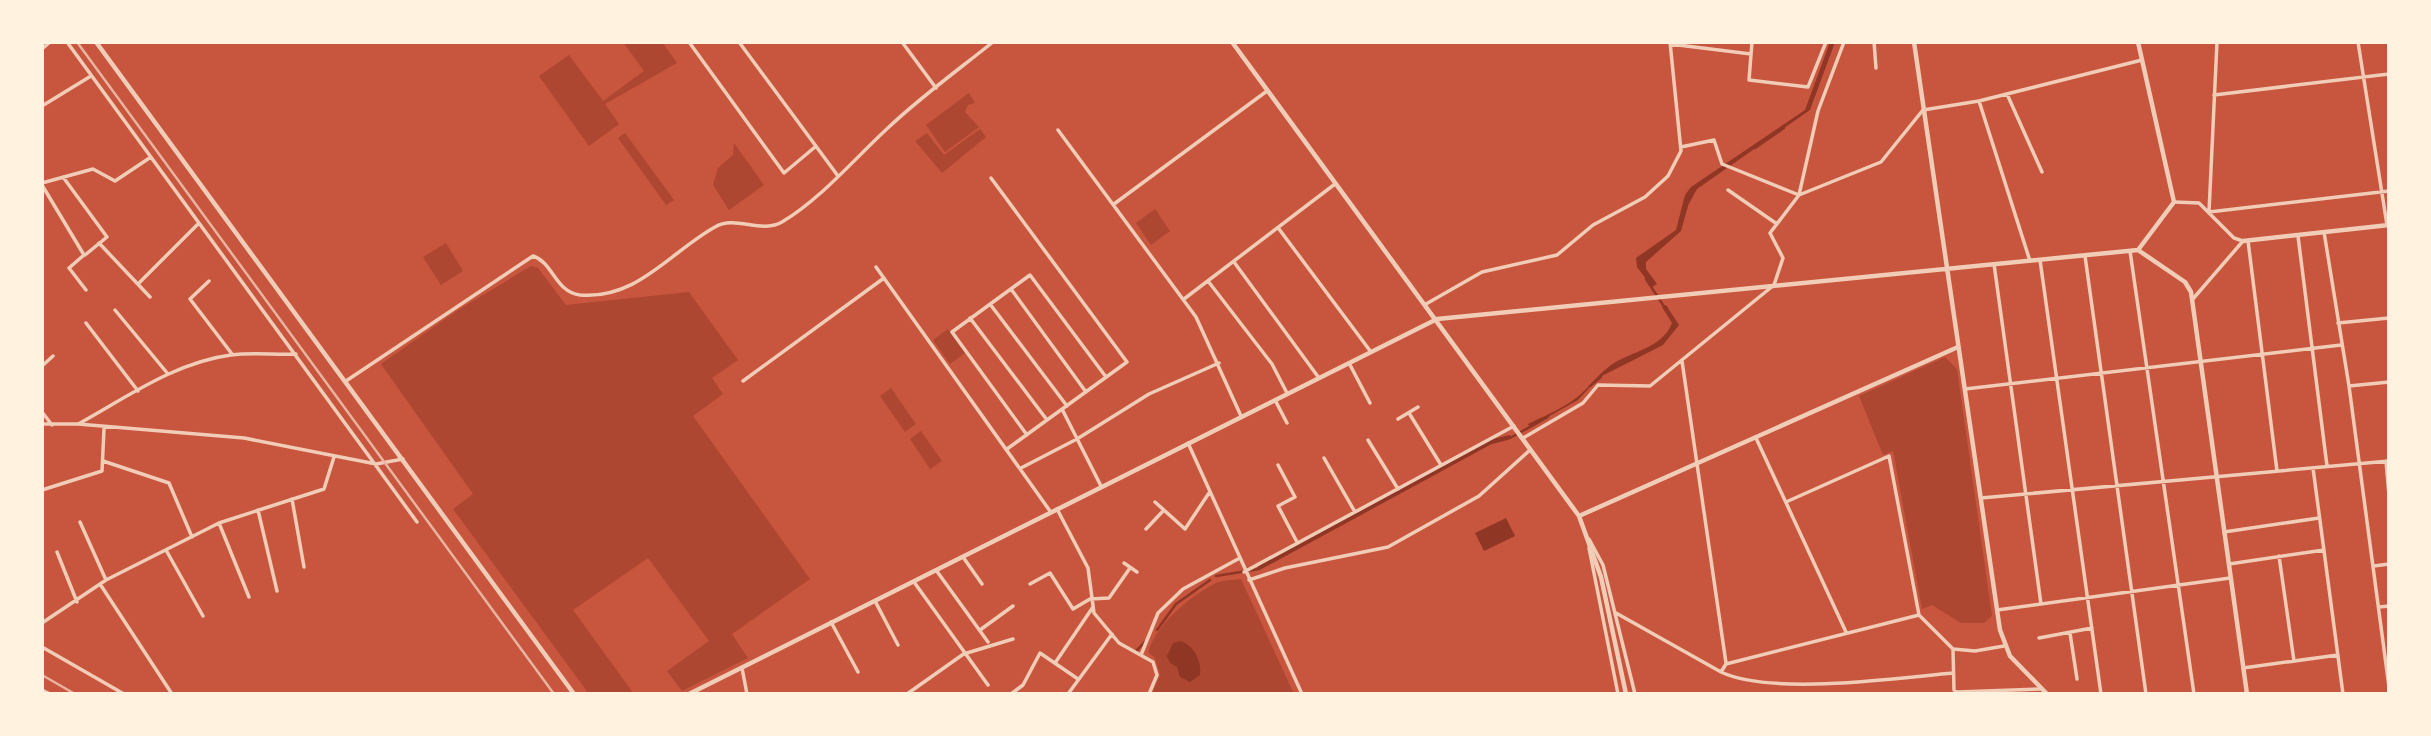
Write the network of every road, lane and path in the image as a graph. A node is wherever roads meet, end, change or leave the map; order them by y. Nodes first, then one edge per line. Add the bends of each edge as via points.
1 (50, 42) edge
2 (67, 42) edge
3 (96, 42) edge
4 (689, 42) edge
5 (739, 42) edge
6 (902, 42) edge
7 (993, 42) edge
8 (1232, 42) edge
9 (1752, 42) edge
10 (1826, 42) edge
11 (1844, 42) edge
12 (1874, 42) edge
13 (1914, 42) edge
14 (2138, 42) edge
15 (2217, 42) edge
16 (2358, 42) edge
17 (1670, 43) edge
18 (42, 49) edge
19 (1751, 54) junction
20 (2142, 60) junction
21 (1876, 68) dead end
22 (2389, 74) edge
23 (92, 76) junction
24 (2364, 77) junction
25 (936, 88) junction
26 (1268, 90) junction
27 (2007, 94) junction
28 (2214, 95) junction
29 (1979, 101) junction
30 (42, 106) edge
31 (1923, 110) junction
32 (1058, 130) dead end
33 (815, 147) junction
34 (1681, 147) junction
35 (151, 157) junction
36 (2042, 172) dead end
37 (838, 176) junction
38 (63, 177) junction
39 (991, 178) dead end
40 (1336, 183) junction
41 (42, 184) edge
42 (1728, 190) dead end
43 (2389, 191) edge
44 (2382, 192) junction
45 (1799, 195) junction
46 (2174, 202) junction
47 (1114, 204) junction
48 (2209, 212) junction
49 (199, 223) junction
50 (1777, 224) junction
51 (2388, 225) edge
52 (1279, 229) junction
53 (2324, 231) junction
54 (2298, 234) junction
55 (2245, 240) junction
56 (99, 243) junction
57 (2137, 250) junction
58 (2130, 251) junction
59 (85, 255) junction
60 (2085, 256) junction
61 (2040, 260) junction
62 (2030, 261) junction
63 (1234, 262) junction
64 (1994, 264) junction
65 (876, 267) dead end
66 (1947, 269) junction
67 (884, 278) junction
68 (42, 281) edge
69 (209, 281) dead end
70 (1208, 281) junction
71 (138, 284) junction
72 (1774, 285) junction
73 (42, 287) edge
74 (1011, 289) junction
75 (86, 290) dead end
76 (149, 297) dead end
77 (1184, 299) junction
78 (2192, 300) junction
79 (990, 304) junction
80 (1426, 304) junction
81 (115, 310) dead end
82 (971, 318) junction
83 (2389, 318) edge
84 (1437, 319) junction
85 (86, 323) dead end
86 (2339, 323) junction
87 (2342, 345) junction
88 (1958, 347) junction
89 (2311, 348) junction
90 (1371, 352) junction
91 (232, 354) junction
92 (296, 354) junction
93 (2261, 354) junction
94 (53, 356) dead end
95 (2200, 360) junction
96 (1682, 361) junction
97 (1219, 363) junction
98 (1349, 363) junction
99 (42, 366) edge
100 (2148, 367) junction
101 (2100, 372) junction
102 (168, 374) junction
103 (1106, 377) junction
104 (1319, 378) junction
105 (2056, 378) junction
106 (346, 381) junction
107 (743, 381) dead end
108 (2389, 382) edge
109 (2011, 383) junction
110 (2349, 386) junction
111 (1965, 389) junction
112 (138, 391) junction
113 (1086, 392) junction
114 (1287, 393) junction
115 (1275, 400) junction
116 (1370, 403) dead end
117 (1067, 405) junction
118 (1418, 407) dead end
119 (1062, 409) junction
120 (42, 412) edge
121 (1409, 413) junction
122 (1241, 416) junction
123 (1398, 419) dead end
124 (1047, 420) junction
125 (1287, 423) dead end
126 (42, 424) edge
127 (78, 424) junction
128 (52, 425) junction
129 (1514, 426) junction
130 (104, 429) junction
131 (1027, 435) junction
132 (1523, 438) junction
133 (1756, 438) junction
134 (1077, 439) junction
135 (1368, 440) dead end
136 (1188, 443) junction
137 (1007, 449) junction
138 (1531, 449) junction
139 (335, 456) junction
140 (1324, 458) dead end
141 (404, 459) junction
142 (103, 461) junction
143 (2387, 461) edge
144 (2360, 463) junction
145 (376, 464) junction
146 (1697, 464) junction
147 (1279, 465) dead end
148 (1441, 465) junction
149 (2327, 466) junction
150 (1021, 468) junction
151 (2313, 468) junction
152 (2277, 471) junction
153 (2217, 478) junction
154 (2163, 482) junction
155 (1101, 486) junction
156 (2116, 486) junction
157 (1398, 489) junction
158 (42, 490) edge
159 (2071, 490) junction
160 (1209, 493) junction
161 (2027, 494) junction
162 (2389, 495) edge
163 (292, 499) junction
164 (1981, 499) junction
165 (1155, 502) dead end
166 (1786, 502) junction
167 (1056, 507) junction
168 (258, 510) junction
169 (1164, 510) junction
170 (1050, 511) junction
171 (1355, 512) junction
172 (1579, 516) junction
173 (2320, 518) junction
174 (80, 522) dead end
175 (416, 522) dead end
176 (219, 523) junction
177 (1146, 529) dead end
178 (2224, 532) junction
179 (1587, 535) junction
180 (192, 537) junction
181 (1298, 543) junction
182 (166, 550) junction
183 (2324, 550) junction
184 (57, 552) dead end
185 (962, 555) junction
186 (2279, 556) junction
187 (1238, 559) junction
188 (1124, 563) dead end
189 (2229, 564) junction
190 (2389, 565) edge
191 (2374, 566) junction
192 (304, 567) dead end
193 (935, 568) junction
194 (1130, 568) junction
195 (1138, 572) dead end
196 (1244, 572) junction
197 (2231, 578) junction
198 (106, 580) junction
199 (912, 580) junction
200 (1249, 580) junction
201 (100, 584) junction
202 (982, 584) dead end
203 (1030, 584) dead end
204 (2180, 585) junction
205 (277, 591) dead end
206 (2132, 592) junction
207 (249, 597) dead end
208 (1090, 598) junction
209 (2087, 598) junction
210 (874, 600) junction
211 (77, 602) junction
212 (2041, 604) junction
213 (1013, 606) dead end
214 (1094, 606) junction
215 (2389, 606) edge
216 (2379, 607) junction
217 (1997, 610) junction
218 (1616, 613) junction
219 (203, 615) dead end
220 (1919, 615) junction
221 (831, 622) junction
222 (42, 623) edge
223 (2092, 628) junction
224 (980, 630) junction
225 (1846, 632) junction
226 (2070, 632) junction
227 (1112, 634) junction
228 (2039, 638) dead end
229 (1013, 639) dead end
230 (989, 642) dead end
231 (898, 645) dead end
232 (2004, 646) junction
233 (42, 647) edge
234 (1953, 649) junction
235 (2387, 650) edge
236 (966, 653) junction
237 (1142, 655) junction
238 (2338, 655) junction
239 (2294, 661) junction
240 (1055, 663) junction
241 (1726, 664) junction
242 (742, 668) junction
243 (2243, 668) junction
244 (858, 672) dead end
245 (1721, 672) junction
246 (1953, 673) junction
247 (1078, 679) junction
248 (2077, 679) dead end
249 (988, 685) dead end
250 (2389, 687) edge
251 (2040, 689) junction
252 (42, 690) edge
253 (50, 694) edge
254 (124, 694) edge
255 (172, 694) edge
256 (575, 694) edge
257 (689, 694) edge
258 (747, 694) edge
259 (907, 694) edge
260 (1011, 694) edge
261 (1068, 694) edge
262 (1149, 694) edge
263 (1302, 694) edge
264 (1618, 694) edge
265 (1626, 694) edge
266 (1635, 694) edge
267 (2047, 694) edge
268 (2101, 694) edge
269 (2146, 694) edge
270 (2194, 694) edge
271 (2247, 694) edge
272 (2343, 694) edge

1 - 18 street
2 - 23 street
3 - 106 street
4 - 33 street via 784,173
5 - 33 street
6 - 25 street
7 - 25 street
8 - 26 street
9 - 19 street
10 - 19 street via 1808,87 1749,80
11 - 45 street via 1818,111
12 - 21 street
13 - 31 street
14 - 20 street
15 - 28 street
16 - 24 street
17 - 19 street
17 - 34 street
20 - 27 street
20 - 46 street
22 - 24 street
23 - 30 street
23 - 35 street
24 - 28 street
24 - 44 street
25 - 37 street
26 - 40 street
26 - 47 street
27 - 29 street
27 - 36 street
28 - 48 street
29 - 31 street
29 - 62 street
31 - 45 street via 1881,162
31 - 66 street
32 - 47 street
33 - 37 street
34 - 45 street via 1714,140 1722,164
34 - 80 street via 1668,176 1645,197 1593,226 1557,255 1482,272
35 - 38 street via 115,181 93,169
35 - 49 street
37 - 106 street via 783,221 768,226 719,225 624,289 572,293 533,256
38 - 41 street
38 - 56 street via 107,237
39 - 103 street via 1127,362
40 - 52 street
40 - 80 street
41 - 59 street
42 - 50 street
43 - 44 street
44 - 48 street
44 - 51 street
45 - 50 street
46 - 48 street via 2195,202
46 - 57 street
47 - 77 street
48 - 55 street via 2234,238
49 - 71 street
49 - 92 street
50 - 72 street via 1770,233 1783,258
51 - 53 street
52 - 63 street
52 - 90 street
53 - 54 street
53 - 86 street
54 - 55 street
54 - 89 street
55 - 78 street
55 - 93 street
56 - 59 street
56 - 71 street
57 - 58 street
57 - 78 street via 2185,282
58 - 60 street
58 - 100 street
59 - 75 street via 69,268
60 - 61 street
60 - 101 street
61 - 62 street
61 - 105 street
62 - 64 street
63 - 70 street
63 - 104 street
64 - 66 street
64 - 109 street
65 - 67 street
66 - 72 street
66 - 88 street
67 - 107 street
67 - 137 street
68 - 73 street
69 - 91 street via 190,299
70 - 77 street
70 - 114 street via 1272,364
71 - 76 street
72 - 84 street
72 - 96 street
74 - 79 street
74 - 103 street via 1030,275
74 - 113 street
77 - 97 street
78 - 95 street
79 - 82 street
79 - 117 street
80 - 84 street
81 - 102 street
82 - 124 street
82 - 131 street via 952,332
83 - 86 street
84 - 90 street
84 - 129 street
85 - 112 street
86 - 87 street
87 - 89 street
87 - 110 street
88 - 111 street
88 - 133 street
89 - 93 street
89 - 149 street
90 - 98 street
91 - 92 street
91 - 102 street
92 - 145 street
93 - 95 street
93 - 152 street
94 - 99 street
95 - 100 street
95 - 153 street
96 - 132 street via 1650,386 1598,384 1583,403
96 - 146 street
97 - 122 street
97 - 134 street via 1149,394
98 - 104 street
98 - 116 street
100 - 101 street
100 - 154 street
101 - 105 street
101 - 156 street
102 - 112 street
103 - 113 street
104 - 114 street
105 - 109 street
105 - 159 street
106 - 141 street
108 - 110 street
109 - 111 street
109 - 161 street
110 - 144 street
111 - 164 street
112 - 127 street
113 - 117 street
114 - 115 street
115 - 122 street
115 - 125 street
117 - 119 street
118 - 121 street
119 - 124 street
119 - 134 street
120 - 128 street
121 - 123 street
121 - 148 street
122 - 136 street
124 - 131 street
126 - 128 street
127 - 128 street
127 - 130 street
129 - 132 street
129 - 148 street
130 - 139 street via 244,438
130 - 142 street
131 - 137 street
132 - 138 street
133 - 146 street
133 - 166 street
134 - 150 street
134 - 155 street
135 - 157 street
136 - 155 street
136 - 160 street
137 - 150 street
138 - 172 street
138 - 200 street via 1479,496 1388,547
139 - 145 street
139 - 163 street via 324,489
140 - 171 street
141 - 145 street
141 - 256 street
142 - 158 street via 102,471
142 - 180 street via 169,483
143 - 144 street
143 - 162 street
144 - 149 street
144 - 191 street
145 - 175 street
146 - 172 street
146 - 241 street
147 - 181 street via 1295,496 1278,506
148 - 157 street
149 - 151 street
150 - 170 street
151 - 152 street
151 - 173 street
152 - 153 street
153 - 154 street
153 - 178 street
154 - 156 street
154 - 204 street
155 - 167 street
156 - 159 street
156 - 206 street
157 - 171 street
159 - 161 street
159 - 209 street
160 - 169 street via 1185,529
160 - 187 street
161 - 164 street
161 - 212 street
163 - 168 street
163 - 192 street
164 - 217 street
165 - 169 street
166 - 220 street via 1889,456
166 - 225 street
167 - 170 street
167 - 208 street via 1088,568
168 - 176 street
168 - 205 street
169 - 177 street
170 - 185 street
171 - 181 street
172 - 179 street
173 - 178 street
173 - 183 street
174 - 198 street
176 - 180 street
176 - 207 street
178 - 189 street
179 - 218 street via 1603,565
179 - 264 street
179 - 265 street
180 - 182 street
181 - 196 street
182 - 198 street
182 - 219 street
183 - 186 street
183 - 238 street
184 - 211 street
185 - 193 street
185 - 202 street
186 - 189 street
186 - 239 street
187 - 196 street
187 - 237 street via 1183,589 1158,613
188 - 194 street
189 - 197 street
190 - 191 street
191 - 216 street
193 - 199 street
193 - 224 street
194 - 195 street
194 - 208 street via 1109,598
196 - 200 street
197 - 204 street
197 - 243 street
198 - 201 street
199 - 210 street
199 - 236 street
200 - 263 street
201 - 211 street
201 - 255 street
203 - 208 street via 1051,573 1073,609
204 - 206 street
204 - 270 street
206 - 209 street
206 - 269 street
208 - 214 street
209 - 212 street
209 - 223 street
210 - 221 street
210 - 231 street
211 - 222 street
212 - 217 street
213 - 224 street
214 - 227 street via 1100,622
214 - 240 street
215 - 216 street
216 - 235 street
217 - 232 street
218 - 245 street
218 - 266 street
220 - 225 street
220 - 234 street
221 - 242 street
221 - 244 street
223 - 226 street
223 - 268 street
224 - 230 street
225 - 241 street
226 - 228 street
226 - 248 street
227 - 237 street
227 - 247 street
229 - 236 street
232 - 234 street
232 - 251 street
233 - 254 street
234 - 246 street
235 - 250 street
236 - 249 street
236 - 259 street
237 - 262 street via 1153,662 1157,676
238 - 239 street
238 - 272 street
239 - 243 street
240 - 247 street
240 - 260 street via 1040,653 1023,685
241 - 245 street
242 - 257 street
242 - 258 street
243 - 271 street
245 - 246 street via 1738,680 1834,684
246 - 251 street via 1957,692
247 - 261 street
251 - 267 street
252 - 253 street

